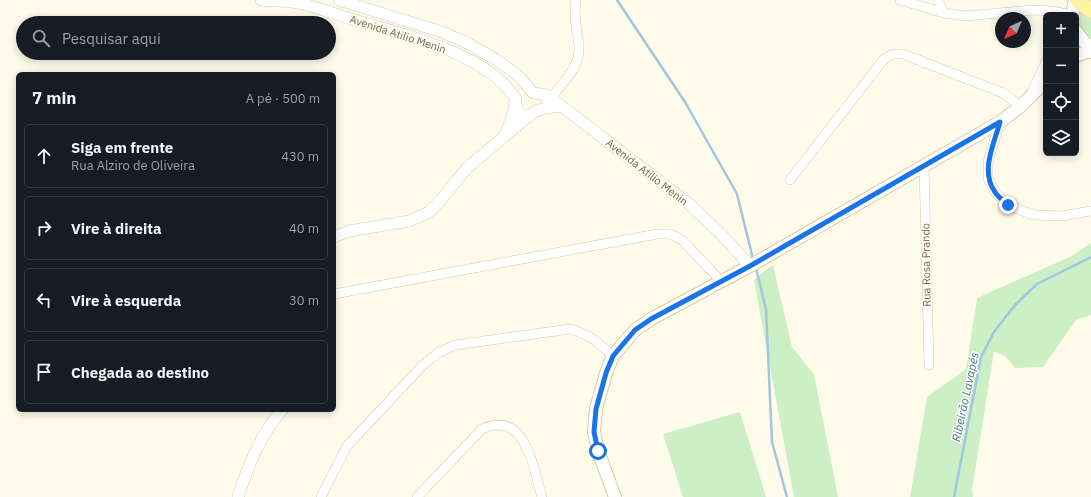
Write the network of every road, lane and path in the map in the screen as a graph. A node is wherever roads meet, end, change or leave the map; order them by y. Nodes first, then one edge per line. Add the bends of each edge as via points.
1 (261, 0) edge
2 (339, 0) edge
3 (576, 0) edge
4 (900, 0) edge
5 (938, 0) edge
6 (1076, 0) edge
7 (1091, 11) edge
8 (1057, 12) edge
9 (1073, 12) edge
10 (944, 13) junction
11 (1079, 36) edge
12 (1091, 47) edge
13 (1091, 52) edge
14 (1079, 55) edge
15 (1043, 69) edge
16 (1043, 83) edge
17 (533, 93) junction
18 (1032, 94) junction
19 (551, 98) junction
20 (515, 101) junction
21 (562, 106) junction
22 (1021, 106) junction
23 (537, 112) junction
24 (1000, 122) junction
25 (504, 138) junction
26 (924, 166) junction
27 (790, 180) dead end
28 (1091, 211) edge
29 (336, 235) edge
30 (754, 264) junction
31 (721, 281) junction
32 (336, 294) edge
33 (613, 356) junction
34 (929, 365) dead end
35 (281, 412) edge
36 (238, 497) edge
37 (321, 497) edge
38 (417, 497) edge
39 (542, 497) edge
40 (615, 497) edge

1 - 20 street, Avenida Atilio Menin via 302,4 440,47 486,69 508,88
2 - 17 street, Avenida Atilio Menin via 442,32 467,43 515,73
3 - 19 street via 574,9 579,48 576,63
4 - 10 street
5 - 10 street
6 - 7 main road
6 - 9 main road
8 - 10 street via 1032,10 966,16
11 - 12 main road
13 - 14 main road
15 - 18 street
16 - 18 main road
17 - 19 street, Avenida Atílio Menin
17 - 20 street via 521,94
17 - 23 street via 537,98
18 - 22 main road
19 - 21 street, Avenida Atílio Menin
19 - 23 street
20 - 23 street, Avenida Atilio Menin via 519,112 524,115
20 - 25 street
21 - 23 street
21 - 30 street, Avenida Atílio Menin via 688,203
22 - 24 main road
22 - 27 street via 1003,93 903,54 892,54 884,59
23 - 25 street
24 - 26 main road
24 - 28 street via 988,162 988,178 995,192 1008,205 1033,215 1062,216
25 - 29 street via 466,168 429,212 409,221
26 - 30 main road
26 - 34 street, Rua Rosa Prando
30 - 31 main road
31 - 32 street via 682,240 670,234 658,234
31 - 33 main road via 635,330
33 - 37 street via 584,333 570,329 455,345 438,353 423,365 347,446
33 - 40 main road via 596,409 594,432 598,451
35 - 36 street via 248,466
38 - 39 street via 482,429 492,424 502,424 512,428 526,445

